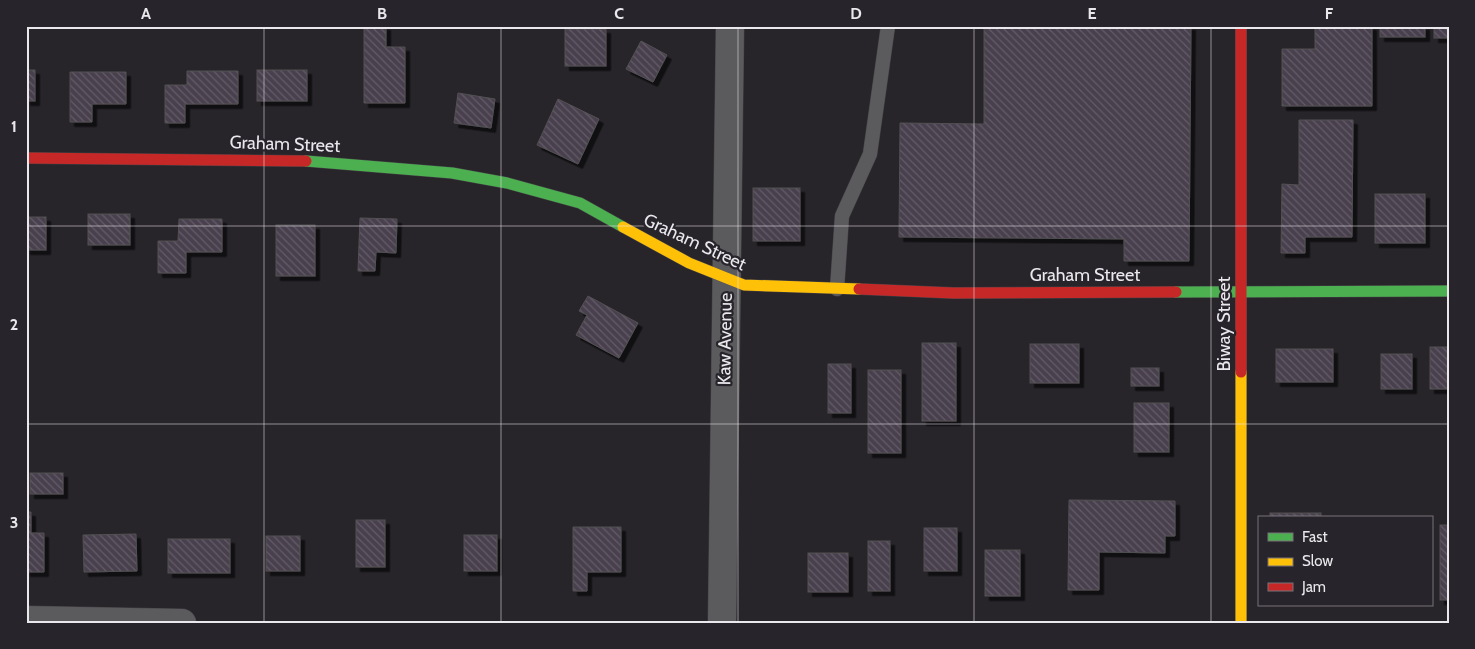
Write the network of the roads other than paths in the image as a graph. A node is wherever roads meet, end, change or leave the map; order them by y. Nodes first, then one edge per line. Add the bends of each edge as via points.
1 (730, 26) edge
2 (888, 26) edge
3 (1241, 26) edge
4 (26, 158) edge
5 (726, 279) junction
6 (837, 289) junction
7 (1449, 291) edge
8 (1241, 292) junction
9 (26, 620) edge
10 (182, 623) edge
11 (722, 623) edge
12 (1241, 623) edge

1 - 5 street, Kaw Avenue
2 - 6 lane via 870,154 842,216
3 - 8 street, Biway Street
4 - 5 street, Graham Street via 295,160 452,173 507,183 580,203 689,263
5 - 6 street, Graham Street via 744,285
5 - 11 street, Kaw Avenue
6 - 8 street, Graham Street via 953,293
7 - 8 street, Graham Street
8 - 12 street, Biway Street
9 - 10 street

